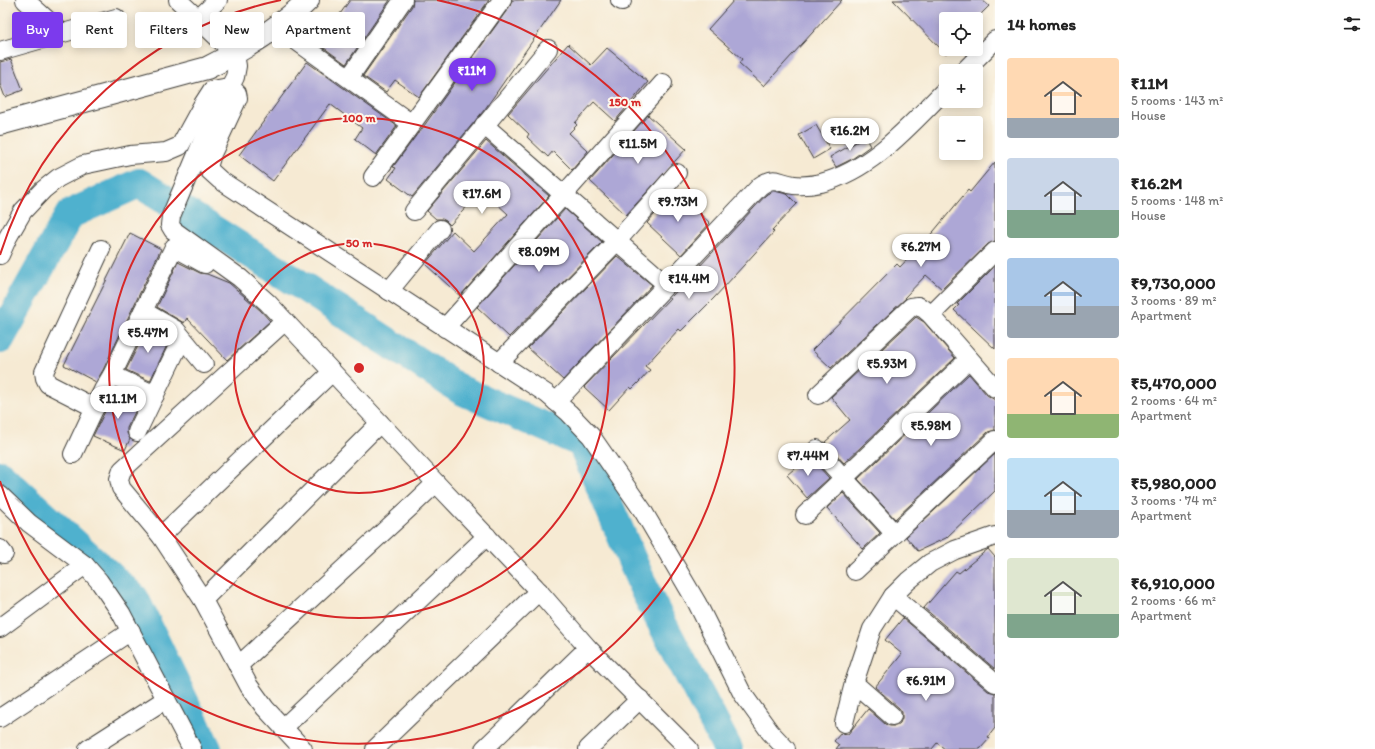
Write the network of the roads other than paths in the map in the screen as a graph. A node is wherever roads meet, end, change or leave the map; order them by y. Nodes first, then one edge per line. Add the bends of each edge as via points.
1 (25, 0) edge
2 (178, 0) edge
3 (218, 0) edge
4 (308, 0) edge
5 (403, 0) edge
6 (502, 0) edge
7 (38, 12) edge
8 (191, 12) edge
9 (294, 12) edge
10 (202, 14) edge
11 (202, 22) edge
12 (272, 30) edge
13 (995, 40) edge
14 (12, 48) edge
15 (307, 48) edge
16 (548, 49) dead end
17 (0, 51) edge
18 (235, 54) junction
19 (971, 64) edge
20 (350, 78) junction
21 (663, 83) dead end
22 (227, 92) junction
23 (939, 96) edge
24 (0, 124) edge
25 (412, 124) junction
26 (484, 125) junction
27 (677, 173) dead end
28 (373, 177) dead end
29 (563, 194) junction
30 (414, 211) dead end
31 (440, 229) dead end
32 (616, 241) junction
33 (101, 249) dead end
34 (995, 252) edge
35 (0, 255) edge
36 (243, 281) junction
37 (667, 285) junction
38 (389, 291) junction
39 (143, 311) junction
40 (931, 315) junction
41 (285, 321) junction
42 (445, 328) junction
43 (182, 338) junction
44 (969, 359) junction
45 (499, 363) junction
46 (204, 364) dead end
47 (332, 372) junction
48 (112, 375) junction
49 (995, 388) edge
50 (155, 395) junction
51 (818, 395) dead end
52 (556, 402) junction
53 (95, 408) junction
54 (380, 423) junction
55 (137, 432) dead end
56 (995, 440) edge
57 (817, 449) dead end
58 (73, 454) dead end
59 (844, 478) junction
60 (436, 483) junction
61 (0, 495) edge
62 (806, 515) dead end
63 (895, 534) junction
64 (161, 536) junction
65 (487, 536) junction
66 (995, 536) edge
67 (85, 565) junction
68 (855, 571) dead end
69 (539, 591) junction
70 (893, 596) junction
71 (203, 600) junction
72 (0, 628) edge
73 (131, 631) junction
74 (588, 648) junction
75 (238, 666) junction
76 (854, 682) junction
77 (995, 683) edge
78 (166, 699) junction
79 (640, 699) junction
80 (892, 716) dead end
81 (0, 718) edge
82 (844, 723) dead end
83 (284, 728) junction
84 (88, 749) edge
85 (192, 749) edge
86 (303, 749) edge
87 (374, 749) edge
88 (484, 749) edge
89 (588, 749) edge
90 (688, 749) edge
91 (786, 749) edge

1 - 7 street
2 - 8 street
3 - 10 street
4 - 9 street
5 - 20 street
6 - 25 street
11 - 18 street
12 - 18 street
13 - 19 street
14 - 17 street
15 - 20 street
16 - 26 street
18 - 22 street via 235,77
18 - 24 street via 207,68
20 - 25 street
21 - 29 street
22 - 35 street via 212,90 180,146 166,152 130,155 83,166 58,178 22,211
22 - 36 street via 206,132 171,216 170,225 173,230
22 - 38 street via 237,94 238,98 212,154 209,170 220,180
23 - 37 street via 904,132 875,156 846,174 806,186 768,180
25 - 28 street
26 - 29 street
26 - 30 street
27 - 32 street
29 - 32 street
29 - 42 street
31 - 38 street
32 - 37 street
32 - 45 street
33 - 53 street via 44,372 48,384
34 - 40 street
36 - 39 street via 242,285 236,284 174,247
36 - 41 street
37 - 52 street
38 - 42 street
39 - 43 street via 176,330
39 - 48 street
40 - 44 street
40 - 51 street via 918,306 912,307
41 - 47 street
41 - 64 street via 122,470 119,479 122,488
42 - 45 street
43 - 46 street
43 - 50 street
44 - 49 street
44 - 59 street
45 - 52 street
47 - 54 street
47 - 64 street
48 - 50 street
48 - 53 street
50 - 55 street
52 - 91 street via 591,436 643,511 697,603 742,694
53 - 58 street
54 - 60 street
54 - 71 street
56 - 63 street
57 - 59 street
59 - 62 street
59 - 63 street
60 - 65 street
60 - 75 street
61 - 67 street via 29,523
63 - 68 street
64 - 71 street
65 - 69 street
65 - 83 street
66 - 70 street via 955,550 930,563
67 - 72 street
67 - 73 street via 104,587
69 - 74 street
69 - 87 street
70 - 76 street via 872,629
70 - 77 street
71 - 75 street
73 - 78 street
73 - 81 street
74 - 79 street
74 - 88 street
75 - 83 street via 257,697
76 - 80 street
76 - 82 street
78 - 84 street
78 - 85 street
79 - 89 street
79 - 90 street
83 - 86 street

